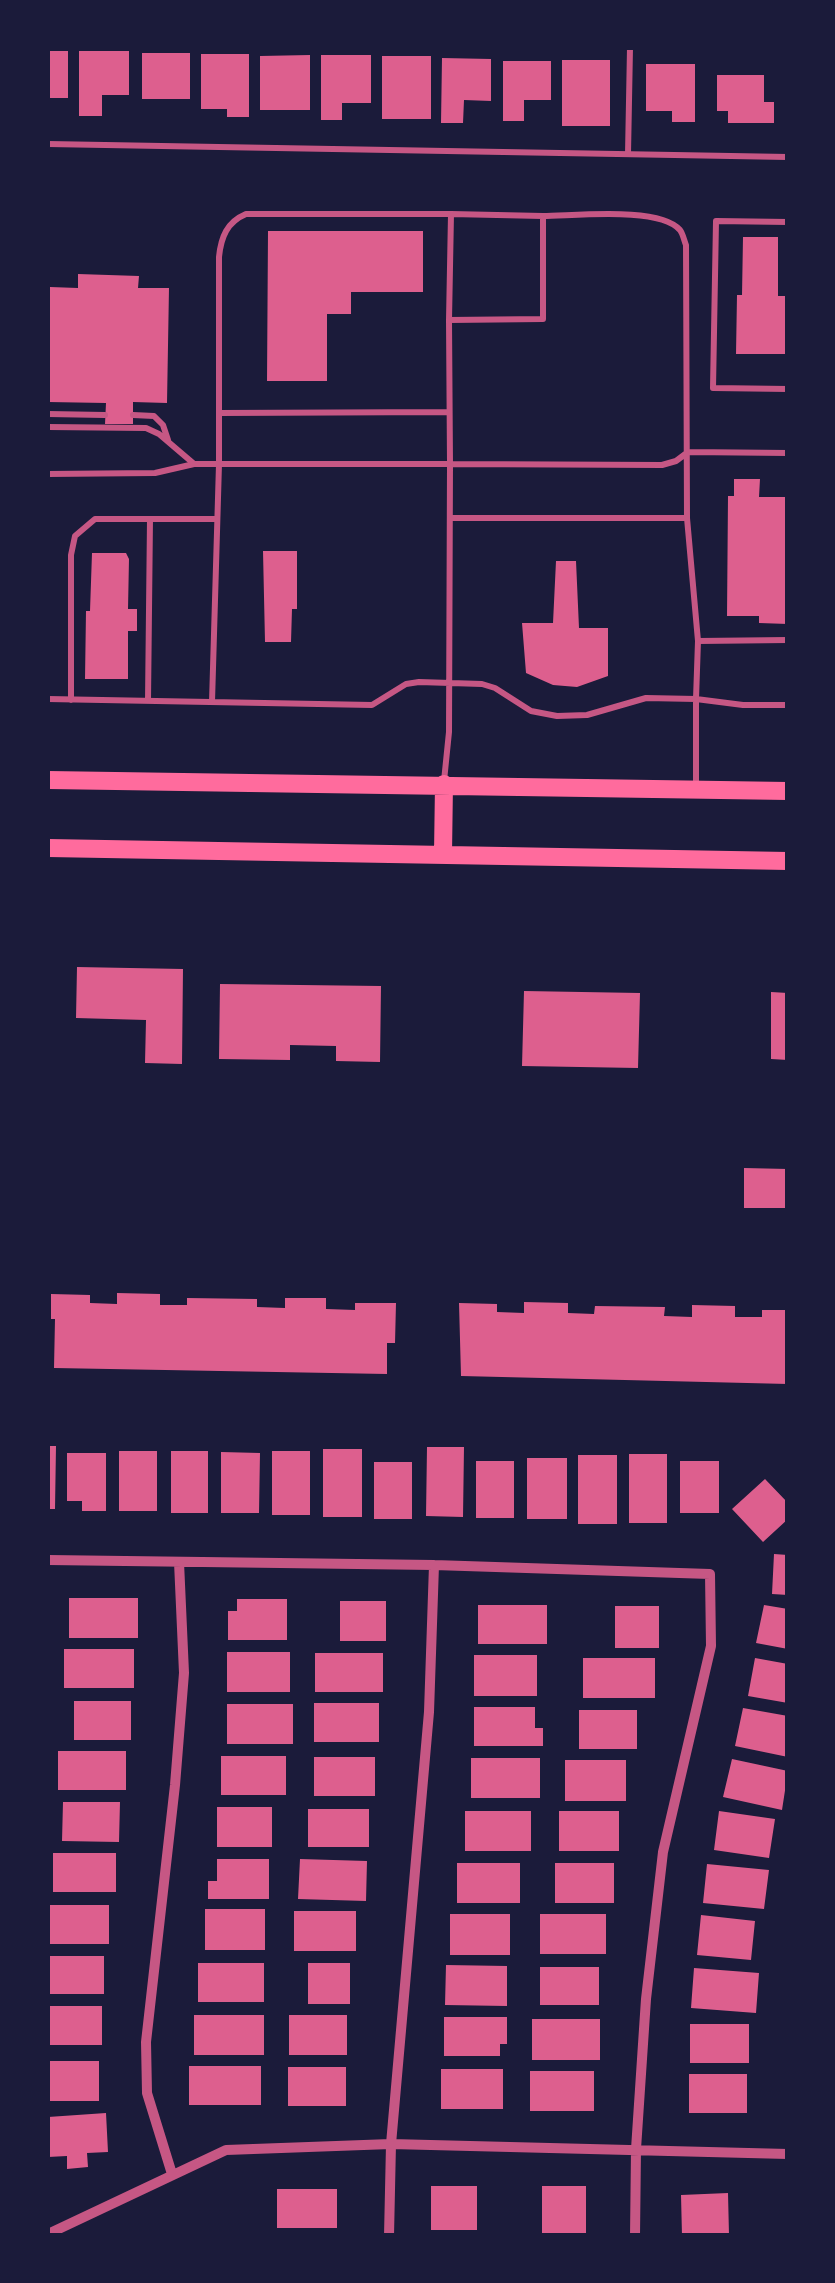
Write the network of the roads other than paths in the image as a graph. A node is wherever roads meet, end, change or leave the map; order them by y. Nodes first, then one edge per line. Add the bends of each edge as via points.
1 (630, 48) edge
2 (48, 144) edge
3 (628, 154) junction
4 (788, 157) edge
5 (451, 214) junction
6 (543, 216) junction
7 (788, 222) edge
8 (449, 320) junction
9 (788, 390) edge
10 (450, 412) junction
11 (219, 413) junction
12 (48, 414) edge
13 (105, 415) dead end
14 (132, 415) dead end
15 (48, 427) edge
16 (168, 442) junction
17 (688, 452) junction
18 (788, 452) edge
19 (194, 464) junction
20 (219, 464) junction
21 (450, 464) junction
22 (48, 474) edge
23 (451, 518) junction
24 (687, 518) junction
25 (150, 519) junction
26 (218, 519) junction
27 (788, 640) edge
28 (698, 641) junction
29 (450, 684) junction
30 (696, 699) junction
31 (48, 700) edge
32 (72, 700) junction
33 (148, 701) junction
34 (212, 702) junction
35 (788, 705) edge
36 (48, 780) edge
37 (444, 784) junction
38 (696, 789) junction
39 (788, 791) edge
40 (48, 848) edge
41 (444, 854) junction
42 (788, 861) edge
43 (48, 1560) edge
44 (180, 1562) junction
45 (434, 1566) junction
46 (390, 2144) junction
47 (636, 2149) junction
48 (788, 2154) edge
49 (172, 2174) junction
50 (48, 2234) edge
51 (389, 2236) edge
52 (635, 2236) edge

1 - 3 lane
2 - 3 lane
3 - 4 lane
5 - 6 lane
5 - 8 lane
5 - 11 lane via 246,214 234,220 220,242
6 - 8 lane via 544,319
6 - 17 lane via 648,216 680,230 686,246
7 - 9 lane via 716,221 712,388
8 - 10 lane
10 - 11 lane
10 - 21 lane
11 - 20 lane
12 - 13 lane
14 - 16 lane via 154,416
15 - 16 lane via 146,428
16 - 19 lane
17 - 18 lane
17 - 21 lane via 662,465
17 - 24 lane
19 - 20 lane
19 - 22 lane via 155,473
20 - 21 lane
20 - 26 lane
21 - 23 lane
23 - 24 lane
23 - 29 lane
24 - 28 lane
25 - 26 lane
25 - 32 lane via 95,519 76,536
25 - 33 lane
26 - 34 lane
27 - 28 lane
28 - 30 lane
29 - 30 lane via 482,684 531,711 557,716 587,716 646,698
29 - 34 lane via 410,682 372,704
29 - 37 lane
30 - 35 lane
30 - 38 lane
31 - 32 lane
32 - 33 lane
33 - 34 lane
36 - 37 main road
37 - 38 main road
37 - 41 main road
38 - 39 main road
40 - 41 main road
41 - 42 main road
43 - 44 street
44 - 45 street
44 - 49 street via 184,1673 146,2042 147,2093
45 - 46 street via 422,1824
45 - 47 street via 710,1574 712,1646 662,1852
46 - 47 street
46 - 49 street via 226,2150
46 - 51 street
47 - 48 street
47 - 52 street
49 - 50 street

